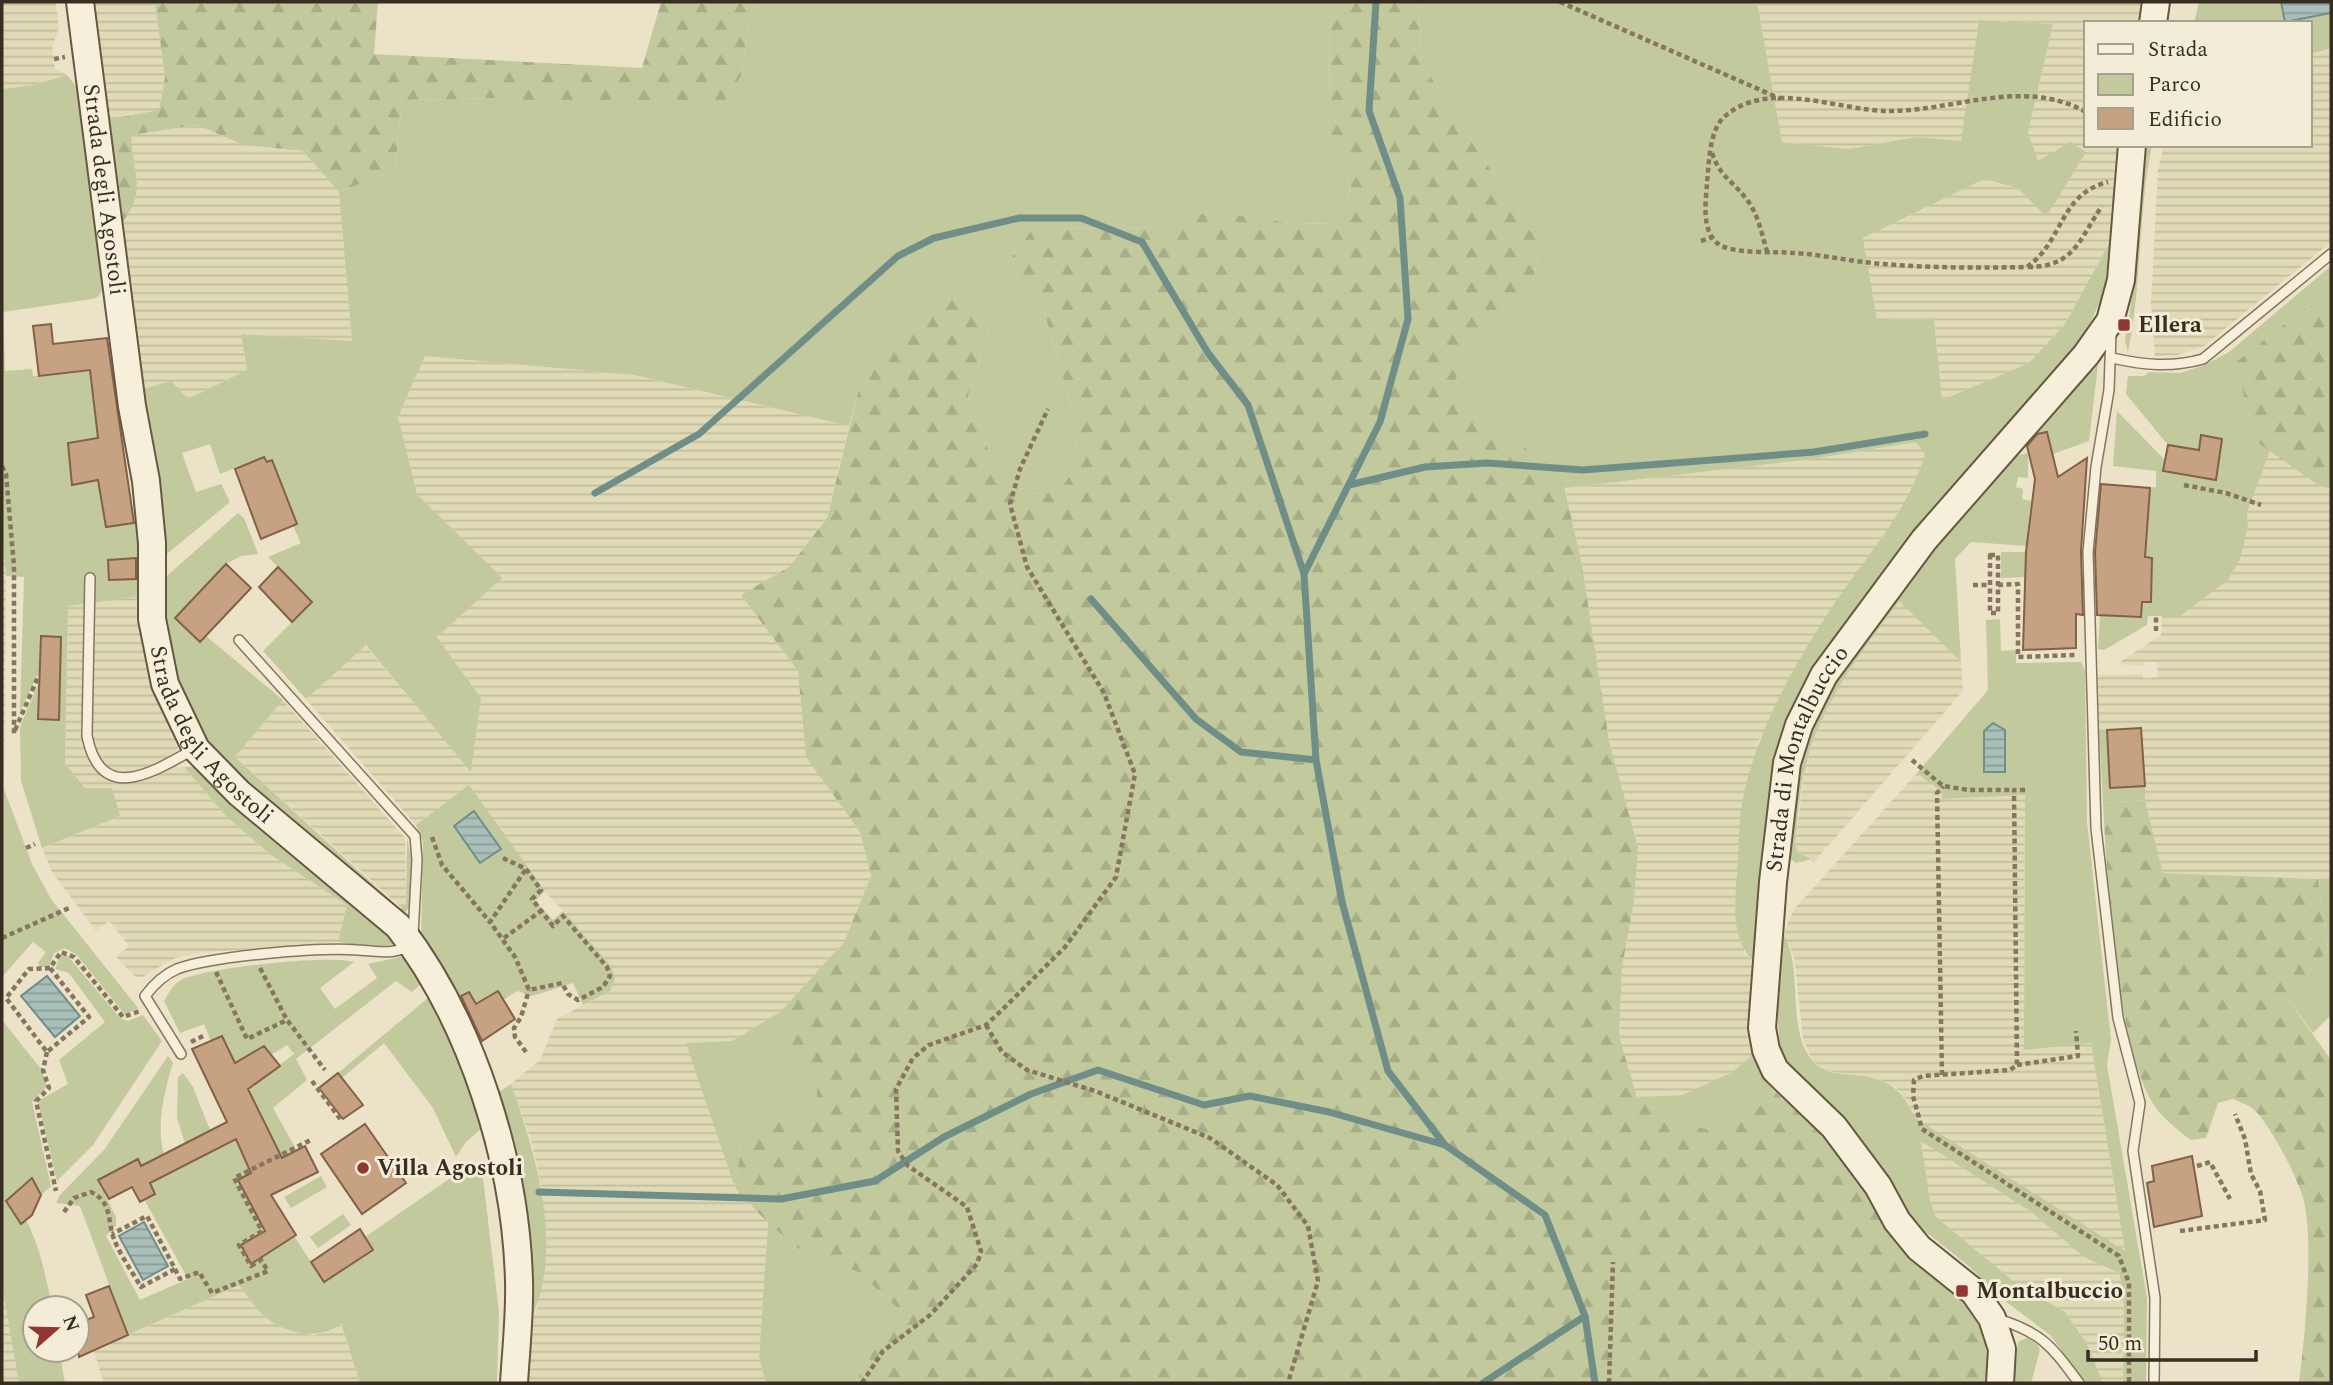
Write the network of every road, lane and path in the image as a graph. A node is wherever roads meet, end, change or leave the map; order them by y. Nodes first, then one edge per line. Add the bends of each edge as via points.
1 (80, 2) edge
2 (1560, 2) edge
3 (2155, 2) edge
4 (2153, 21) edge
5 (1782, 99) junction
6 (2084, 111) edge
7 (2132, 147) edge
8 (1710, 149) junction
9 (2112, 188) dead end
10 (2110, 195) dead end
11 (1713, 237) junction
12 (1701, 241) dead end
13 (1767, 251) junction
14 (2331, 254) edge
15 (2027, 267) junction
16 (2110, 321) junction
17 (2112, 358) junction
18 (1048, 409) dead end
19 (2, 466) edge
20 (2184, 485) dead end
21 (2261, 505) dead end
22 (90, 578) dead end
23 (1990, 584) junction
24 (1998, 584) junction
25 (1973, 585) dead end
26 (2156, 616) dead end
27 (2155, 631) dead end
28 (239, 640) dead end
29 (2091, 654) junction
30 (39, 675) dead end
31 (195, 749) junction
32 (1912, 761) dead end
33 (1943, 786) junction
34 (2014, 790) junction
35 (2025, 790) dead end
36 (429, 828) dead end
37 (35, 844) dead end
38 (26, 848) dead end
39 (503, 858) dead end
40 (526, 869) junction
41 (69, 908) dead end
42 (541, 911) junction
43 (490, 922) junction
44 (2, 938) edge
45 (504, 938) junction
46 (413, 946) junction
47 (255, 957) junction
48 (211, 962) junction
49 (50, 968) junction
50 (529, 990) junction
51 (139, 1012) dead end
52 (287, 1020) junction
53 (986, 1025) junction
54 (2076, 1031) dead end
55 (47, 1052) junction
56 (526, 1052) dead end
57 (181, 1054) dead end
58 (2017, 1065) junction
59 (325, 1070) dead end
60 (1942, 1075) junction
61 (312, 1081) dead end
62 (2235, 1114) dead end
63 (341, 1120) dead end
64 (310, 1140) dead end
65 (2197, 1166) dead end
66 (56, 1191) dead end
67 (2231, 1199) dead end
68 (64, 1212) dead end
69 (2180, 1231) dead end
70 (112, 1234) junction
71 (1613, 1262) dead end
72 (175, 1269) junction
73 (1992, 1318) junction
74 (514, 1383) edge
75 (862, 1383) edge
76 (1287, 1383) edge
77 (1609, 1383) edge
78 (2000, 1383) edge
79 (2079, 1383) edge
80 (2129, 1383) edge
81 (2154, 1383) edge

1 - 31 street, Strada degli Agostoli via 132,407 146,481 156,650 178,718
2 - 5 path
3 - 4 street
5 - 6 path via 1889,111 2002,95 2048,98
5 - 8 path via 1753,102 1723,118
7 - 16 street, Strada di Montalbuccio via 2121,280
8 - 11 path via 1706,201 1707,228
8 - 13 path via 1719,173 1745,196 1757,216
9 - 15 path via 2114,181 2091,186 2073,200 2054,237
10 - 15 path via 2065,260 2048,267
11 - 12 path
11 - 13 path via 1735,250
13 - 15 path via 1882,264
14 - 17 lane via 2203,359 2178,366
16 - 17 lane
16 - 73 street, Strada di Montalbuccio via 2086,355 1924,540 1824,675 1799,725 1787,763 1762,1028 1766,1050 1775,1070 1834,1127 1858,1158 1919,1248 1973,1292
17 - 29 lane via 2089,533
18 - 53 path via 1020,469 1010,504 1027,567 1104,693 1135,774 1116,877 1065,947
19 - 30 path via 15,566 14,734
20 - 21 path
22 - 31 lane via 87,736 91,758 103,771 123,779 158,770
23 - 24 path via 1990,613 1998,613
23 - 24 path via 1990,555 1998,555
23 - 25 path
24 - 29 path via 2018,584 2018,657
26 - 27 path
28 - 46 lane via 415,836
29 - 81 lane via 2101,890 2118,1018 2140,1103 2133,1151 2155,1298
31 - 46 street, Strada degli Agostoli via 239,793 398,926
32 - 33 path
33 - 34 path
33 - 60 path via 1937,793
34 - 35 path
34 - 58 path
36 - 43 path via 442,866
37 - 38 path
39 - 40 path
40 - 42 path via 541,890 532,900
40 - 43 path
41 - 44 path
42 - 45 path
42 - 50 path via 553,926 563,916 610,976 603,987 578,1000 562,984
43 - 45 path
45 - 50 path
46 - 47 lane via 388,954 360,950
46 - 74 street, Strada degli Agostoli via 471,1060 507,1178 519,1283
47 - 48 lane
47 - 52 path
48 - 52 path via 247,1039
48 - 57 lane via 176,970 157,980 145,996
49 - 51 path via 57,954 70,953 122,1017
49 - 55 path via 89,1017
49 - 55 path via 29,969 6,998
50 - 56 path via 514,1028
52 - 59 path
53 - 75 path via 929,1045 913,1058 896,1089 898,1151 907,1165 967,1207 981,1251 977,1265 930,1315 883,1352
53 - 76 path via 1002,1052 1027,1070 1095,1091 1210,1138 1278,1185 1308,1226 1318,1281
54 - 58 path via 2078,1056
55 - 66 path via 43,1070 49,1088 36,1101
58 - 60 path via 2010,1070
60 - 80 path via 1914,1080 1913,1096 1922,1129 2119,1256 2129,1283
61 - 63 path
62 - 69 path via 2265,1220
64 - 72 path via 234,1178 262,1231 239,1245 251,1266 261,1260 268,1271 212,1293 199,1272 180,1279
65 - 67 path via 2210,1162
68 - 70 path via 74,1198 91,1192 104,1202
70 - 72 path via 141,1287
70 - 72 path via 147,1216
71 - 77 path
73 - 78 street, Strada di Montalbuccio via 2002,1349
73 - 79 lane via 2033,1331

